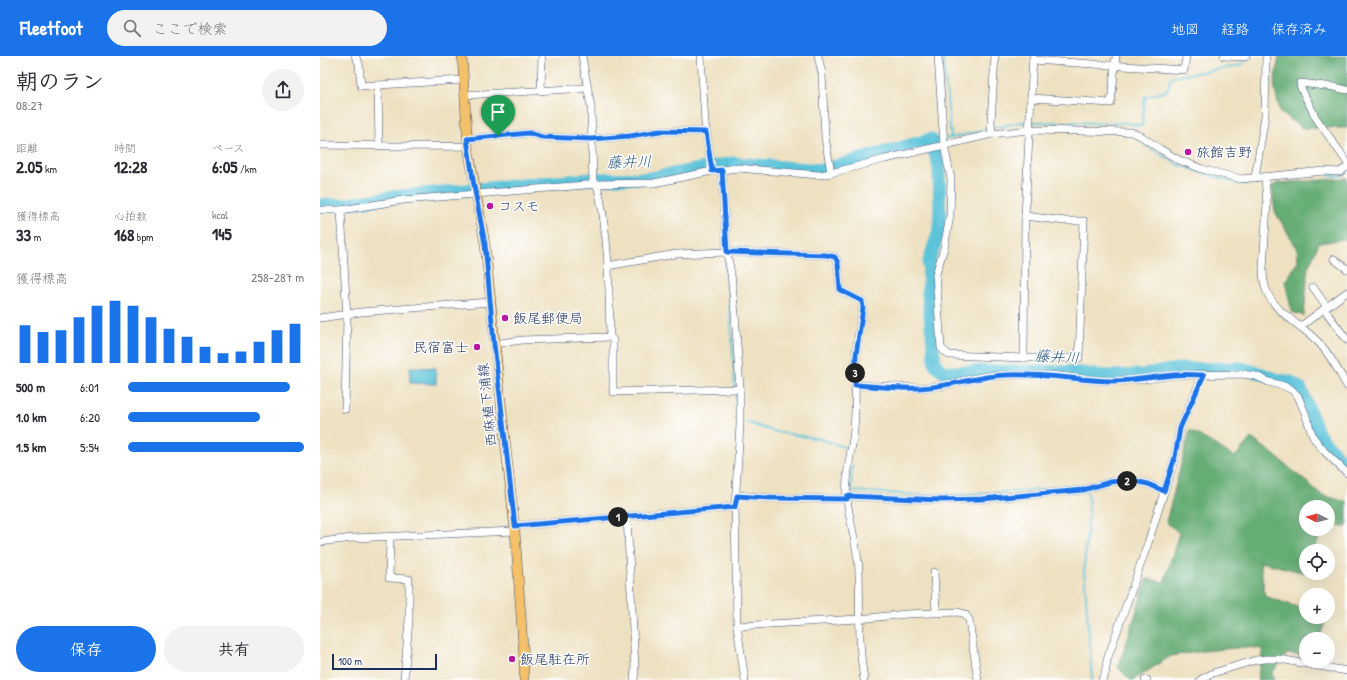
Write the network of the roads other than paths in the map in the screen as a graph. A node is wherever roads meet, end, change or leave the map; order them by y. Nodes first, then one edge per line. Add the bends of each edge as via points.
1 (355, 56) edge
2 (462, 56) edge
3 (542, 56) edge
4 (582, 56) edge
5 (701, 56) edge
6 (818, 56) edge
7 (938, 56) edge
8 (996, 56) edge
9 (1116, 56) edge
10 (1186, 56) edge
11 (1224, 56) edge
12 (1246, 56) edge
13 (1266, 56) edge
14 (1033, 58) edge
15 (1115, 66) junction
16 (463, 80) junction
17 (378, 85) junction
18 (588, 88) junction
19 (1347, 90) edge
20 (541, 91) junction
21 (464, 94) junction
22 (1031, 98) junction
23 (1029, 130) junction
24 (706, 132) junction
25 (992, 134) junction
26 (591, 139) junction
27 (468, 142) junction
28 (379, 144) junction
29 (320, 145) edge
30 (944, 145) junction
31 (1347, 162) edge
32 (712, 168) junction
33 (1347, 168) edge
34 (722, 170) junction
35 (831, 170) junction
36 (1265, 177) junction
37 (1255, 178) junction
38 (594, 182) junction
39 (475, 190) junction
40 (320, 210) edge
41 (341, 210) junction
42 (1025, 216) junction
43 (725, 252) junction
44 (1334, 259) dead end
45 (607, 266) junction
46 (1347, 269) edge
47 (1313, 287) dead end
48 (1347, 292) edge
49 (490, 302) junction
50 (1326, 308) junction
51 (346, 314) junction
52 (320, 318) edge
53 (1301, 326) junction
54 (610, 337) junction
55 (1347, 340) edge
56 (494, 344) junction
57 (1024, 358) junction
58 (1204, 375) junction
59 (855, 385) junction
60 (1347, 386) edge
61 (737, 389) junction
62 (345, 408) dead end
63 (1347, 474) edge
64 (1164, 491) junction
65 (737, 496) junction
66 (847, 497) junction
67 (735, 507) junction
68 (627, 517) junction
69 (515, 528) junction
70 (390, 537) junction
71 (320, 542) edge
72 (934, 572) dead end
73 (936, 612) junction
74 (859, 618) junction
75 (737, 626) junction
76 (1347, 671) edge
77 (404, 680) edge
78 (524, 680) edge
79 (634, 680) edge
80 (744, 680) edge
81 (864, 680) edge
82 (978, 680) edge
83 (1102, 680) edge
84 (1200, 680) edge

1 - 17 street via 359,63 361,86
2 - 16 main road, 西麻植下浦線
3 - 20 street
4 - 18 street
5 - 24 street
6 - 35 street via 822,74 825,137
7 - 30 street
8 - 25 street
9 - 15 street
10 - 15 street via 1184,70
11 - 12 street
13 - 37 street via 1265,116
14 - 15 street
14 - 22 street
15 - 22 street via 1112,103
16 - 17 street
16 - 21 main road, 西麻植下浦線
17 - 28 street
18 - 20 street
18 - 26 street
19 - 31 street via 1300,84 1316,118
20 - 21 street
21 - 27 main road, 西麻植下浦線
22 - 23 street
23 - 25 street
23 - 37 street via 1131,132 1190,165 1241,179
23 - 42 street
24 - 26 street via 660,131
24 - 32 street
25 - 30 street
26 - 27 street via 542,137 529,133
26 - 38 street
27 - 28 street via 418,147
27 - 39 main road, 西麻植下浦線
28 - 29 street
30 - 35 street
30 - 57 street via 951,179 950,216 936,274 941,348 949,355
32 - 34 street
32 - 38 street via 654,183
33 - 36 street via 1340,172 1324,171
34 - 35 street via 738,168 819,175
34 - 43 street
36 - 37 street
36 - 53 street via 1265,285 1267,293 1276,305
38 - 39 street
38 - 45 street via 602,205
39 - 41 street
39 - 49 main road, 西麻植下浦線 via 485,244
40 - 41 street
41 - 51 street
42 - 57 street
42 - 57 street via 1084,221 1079,358
43 - 45 street via 676,254
43 - 59 street via 835,257 838,263 840,290 862,301
43 - 61 street via 732,274 736,314
44 - 46 street
45 - 54 street
47 - 50 street
48 - 50 street
49 - 51 street
49 - 56 main road, 西麻植下浦線
50 - 53 street
50 - 55 street
51 - 52 street
51 - 62 street
53 - 60 street via 1321,345
54 - 56 street via 522,340
54 - 61 street via 613,340 613,392
56 - 69 main road, 西麻植下浦線
58 - 59 street via 1174,374 1114,381 1050,375 1007,375 986,376 919,388
58 - 63 street via 1256,376 1292,390 1298,396 1313,437 1324,452
58 - 64 street via 1180,428 1175,457
59 - 66 street
61 - 65 street via 740,425
64 - 66 street via 1131,480 1110,482 1085,490 982,499
64 - 83 street
65 - 66 street
65 - 67 street
66 - 74 street via 859,570
67 - 68 street
67 - 75 street
68 - 69 street
68 - 79 street
69 - 70 street
69 - 78 main road, 西麻植下浦線
70 - 71 street
70 - 77 street via 389,578 409,580
72 - 73 street
73 - 74 street
73 - 82 street via 958,612 965,614 969,620
74 - 75 street
74 - 81 street
75 - 80 street
76 - 84 street via 1266,659 1256,660

